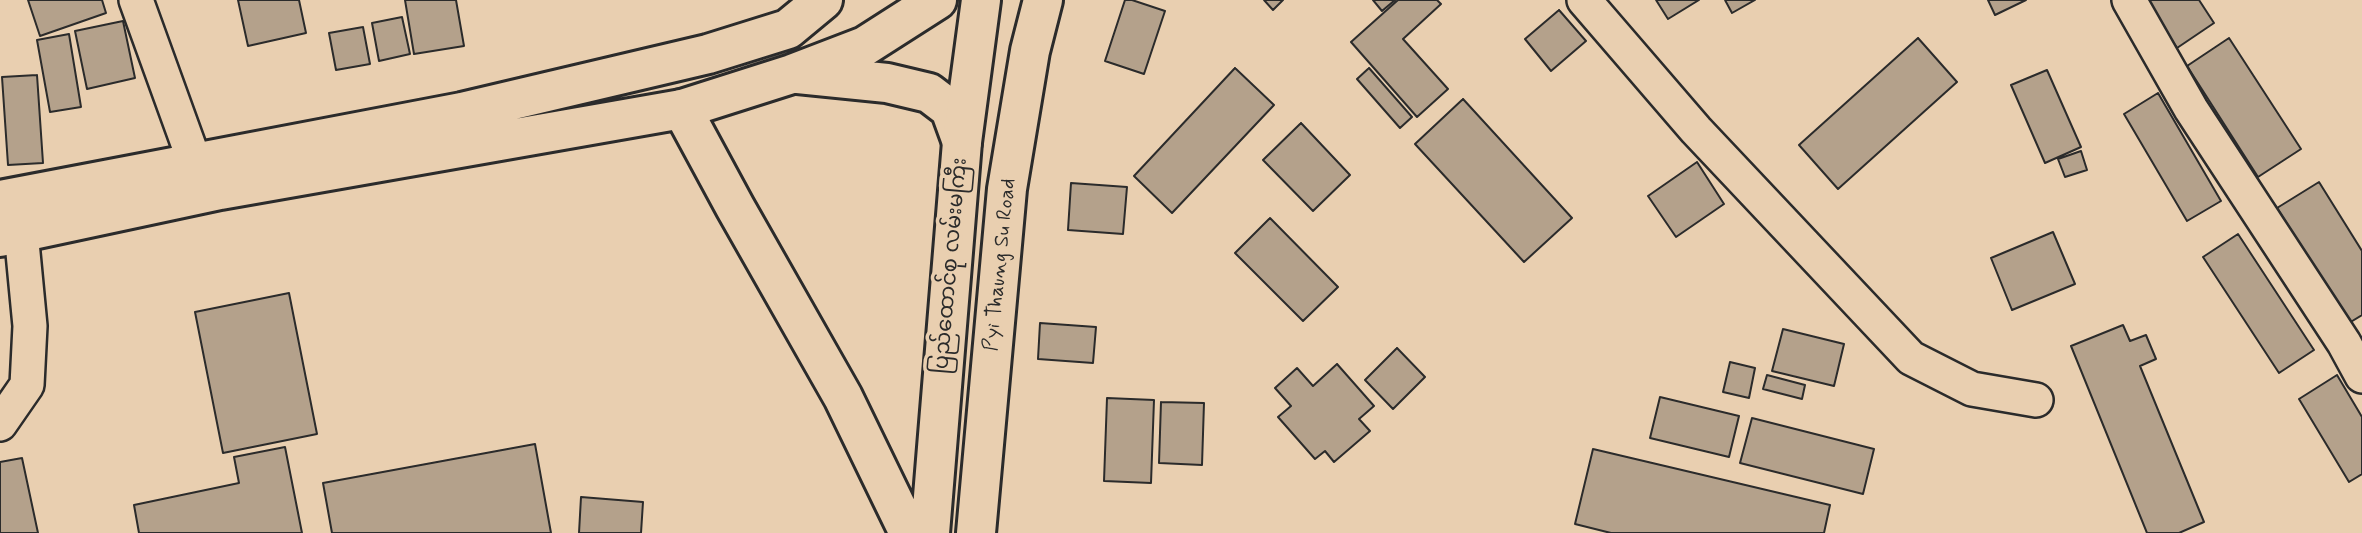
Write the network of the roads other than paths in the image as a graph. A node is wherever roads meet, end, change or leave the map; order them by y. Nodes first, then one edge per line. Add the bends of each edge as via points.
1 (136, 0) edge
2 (823, 0) edge
3 (937, 0) edge
4 (981, 0) edge
5 (1043, 0) edge
6 (1584, 0) edge
7 (2129, 0) edge
8 (792, 74) junction
9 (682, 109) junction
10 (962, 142) junction
11 (198, 179) junction
12 (0, 200) edge
13 (10, 235) edge
14 (2353, 337) edge
15 (2362, 376) edge
16 (2036, 400) dead end
17 (0, 425) edge
18 (909, 533) edge
19 (930, 533) edge
20 (976, 533) edge

1 - 11 street
2 - 11 main road via 788,29 708,54
3 - 8 main road via 865,46
4 - 10 main road, ပြည်ထောင်စု လမ်းမကြီး
5 - 20 main road, Pyi Thaung Su Road via 1007,189
6 - 16 street via 1696,130 1911,358 1972,389
7 - 14 street via 2192,109
8 - 9 main road
8 - 10 main road via 887,83 929,93 950,109
9 - 11 main road
9 - 18 main road via 843,397
10 - 19 main road, ပြည်ထောင်စု လမ်းမကြီး
11 - 12 main road
11 - 13 main road
13 - 17 street via 30,326 27,385
14 - 15 street

